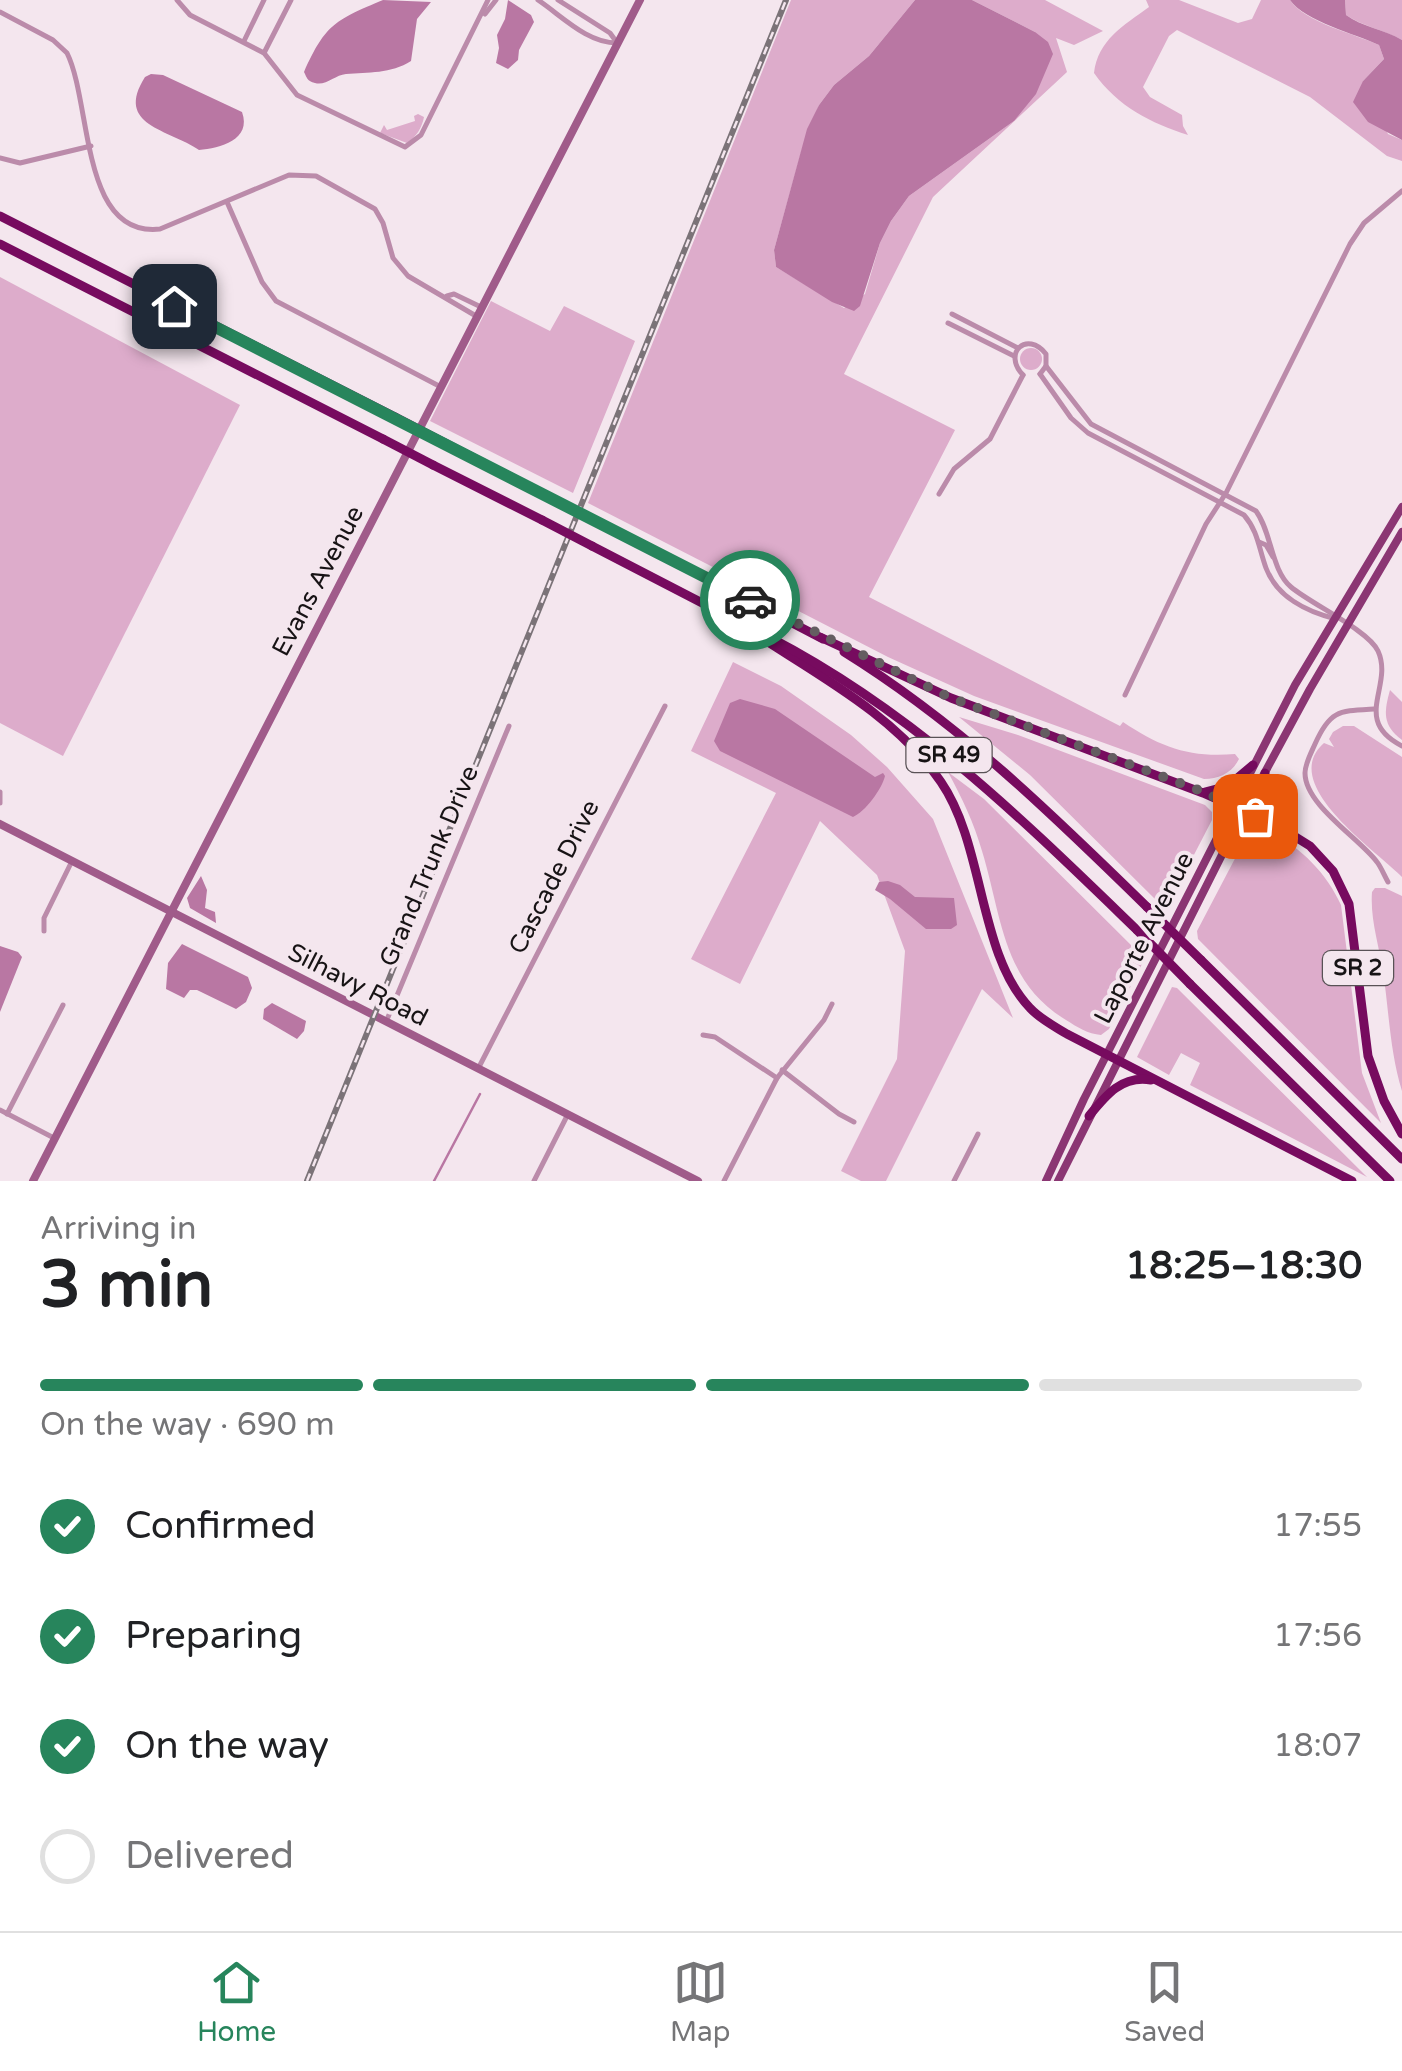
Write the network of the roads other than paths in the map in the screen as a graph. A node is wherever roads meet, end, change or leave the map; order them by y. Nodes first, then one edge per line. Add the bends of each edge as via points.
1 (176, 0) edge
2 (264, 0) edge
3 (291, 0) edge
4 (488, 0) edge
5 (496, 0) edge
6 (538, 0) edge
7 (558, 0) edge
8 (640, 0) edge
9 (0, 12) edge
10 (479, 20) junction
11 (244, 41) junction
12 (618, 44) junction
13 (264, 53) junction
14 (91, 146) junction
15 (0, 158) edge
16 (1402, 191) edge
17 (227, 202) junction
18 (0, 216) edge
19 (0, 244) edge
20 (447, 296) junction
21 (481, 307) junction
22 (952, 314) dead end
23 (476, 316) junction
24 (948, 323) dead end
25 (1018, 348) junction
26 (1014, 356) junction
27 (1046, 366) junction
28 (1040, 374) junction
29 (1023, 375) junction
30 (441, 387) junction
31 (939, 494) dead end
32 (1226, 494) junction
33 (1221, 502) junction
34 (1402, 507) edge
35 (1402, 532) edge
36 (1259, 542) junction
37 (1278, 563) junction
38 (1336, 618) junction
39 (733, 619) junction
40 (1348, 626) junction
41 (820, 637) junction
42 (1125, 695) dead end
43 (665, 706) dead end
44 (1374, 709) junction
45 (509, 726) dead end
46 (1402, 746) edge
47 (1254, 765) junction
48 (1265, 773) junction
49 (0, 792) edge
50 (1204, 792) junction
51 (0, 803) edge
52 (1233, 806) junction
53 (1244, 811) junction
54 (0, 824) edge
55 (1278, 826) junction
56 (72, 861) junction
57 (1388, 882) dead end
58 (170, 911) junction
59 (44, 931) dead end
60 (832, 1004) dead end
61 (63, 1005) dead end
62 (386, 1022) junction
63 (704, 1036) dead end
64 (1107, 1054) junction
65 (1118, 1059) junction
66 (479, 1068) junction
67 (782, 1070) junction
68 (777, 1078) junction
69 (1161, 1082) junction
70 (4, 1112) edge
71 (568, 1114) junction
72 (1089, 1116) junction
73 (854, 1122) dead end
74 (978, 1134) dead end
75 (1402, 1134) edge
76 (54, 1138) junction
77 (1402, 1159) edge
78 (33, 1181) edge
79 (534, 1181) edge
80 (698, 1181) edge
81 (724, 1181) edge
82 (954, 1181) edge
83 (1046, 1181) edge
84 (1058, 1181) edge
85 (1352, 1181) edge
86 (1390, 1181) edge

1 - 11 street
2 - 11 street
3 - 13 street
4 - 10 street
5 - 10 street
6 - 12 street via 578,29
7 - 12 street
8 - 12 street, Evans Avenue
9 - 14 street via 67,53
10 - 13 street via 421,135 405,147 298,95
11 - 13 street
12 - 21 street, Evans Avenue
14 - 15 street via 20,163
14 - 17 street via 106,202 132,225 160,230
16 - 32 street via 1350,244
17 - 20 street via 289,176 322,178 369,204 383,222 397,266
17 - 30 street via 276,301
18 - 41 highway, SR 49, bridge
19 - 39 highway, SR 49, bridge
20 - 21 street
20 - 23 street
21 - 23 street, Evans Avenue
22 - 25 street
23 - 30 street, Evans Avenue
24 - 26 street
25 - 26 street
25 - 27 street via 1038,344
26 - 29 street
27 - 28 street
27 - 32 street via 1091,424
28 - 29 street
28 - 33 street via 1088,434
29 - 31 street via 990,439 954,469
30 - 58 street, Evans Avenue
32 - 33 street
32 - 37 street via 1262,520
33 - 36 street via 1244,515
33 - 42 street
34 - 38 main road, Laporte Avenue
35 - 40 main road, Laporte Avenue
36 - 37 street
36 - 38 street via 1282,591
37 - 38 street via 1290,586
38 - 40 street
38 - 47 main road, Laporte Avenue
39 - 64 highway via 873,713 925,760 955,806 1017,991 1044,1020
39 - 86 highway, SR 49, bridge via 824,668 993,792
40 - 44 street via 1378,652
40 - 48 main road, Laporte Avenue
41 - 50 highway via 965,704
41 - 77 highway, SR 49, bridge via 912,696 1014,778
43 - 66 street, Cascade Drive
44 - 46 street via 1381,730
44 - 57 street via 1330,716 1304,774 1321,806 1378,863
45 - 62 street, Grand Trunk Drive
47 - 50 highway via 1228,786
47 - 52 main road, Laporte Avenue
48 - 53 main road, Laporte Avenue
48 - 55 highway via 1264,805
49 - 51 street
50 - 52 highway
52 - 53 highway
52 - 64 main road, Laporte Avenue
53 - 55 highway
53 - 65 main road, Laporte Avenue
54 - 56 street, Silhavy Road
55 - 75 highway, SR 2 via 1323,858 1342,887 1353,924 1368,1056
56 - 58 street, Silhavy Road
56 - 59 street
58 - 62 street, Silhavy Road
58 - 76 street, Evans Avenue
60 - 67 street
61 - 70 street
62 - 66 street, Silhavy Road
63 - 68 street
64 - 65 highway
64 - 83 main road, Laporte Avenue
65 - 69 highway
65 - 72 main road, Laporte Avenue
66 - 71 street, Silhavy Road
67 - 68 street
67 - 73 street
68 - 81 street
69 - 72 highway via 1123,1082
69 - 85 highway
70 - 76 street
71 - 79 street
71 - 80 street, Silhavy Road
72 - 84 main road, Laporte Avenue
74 - 82 street
76 - 78 street, Evans Avenue

